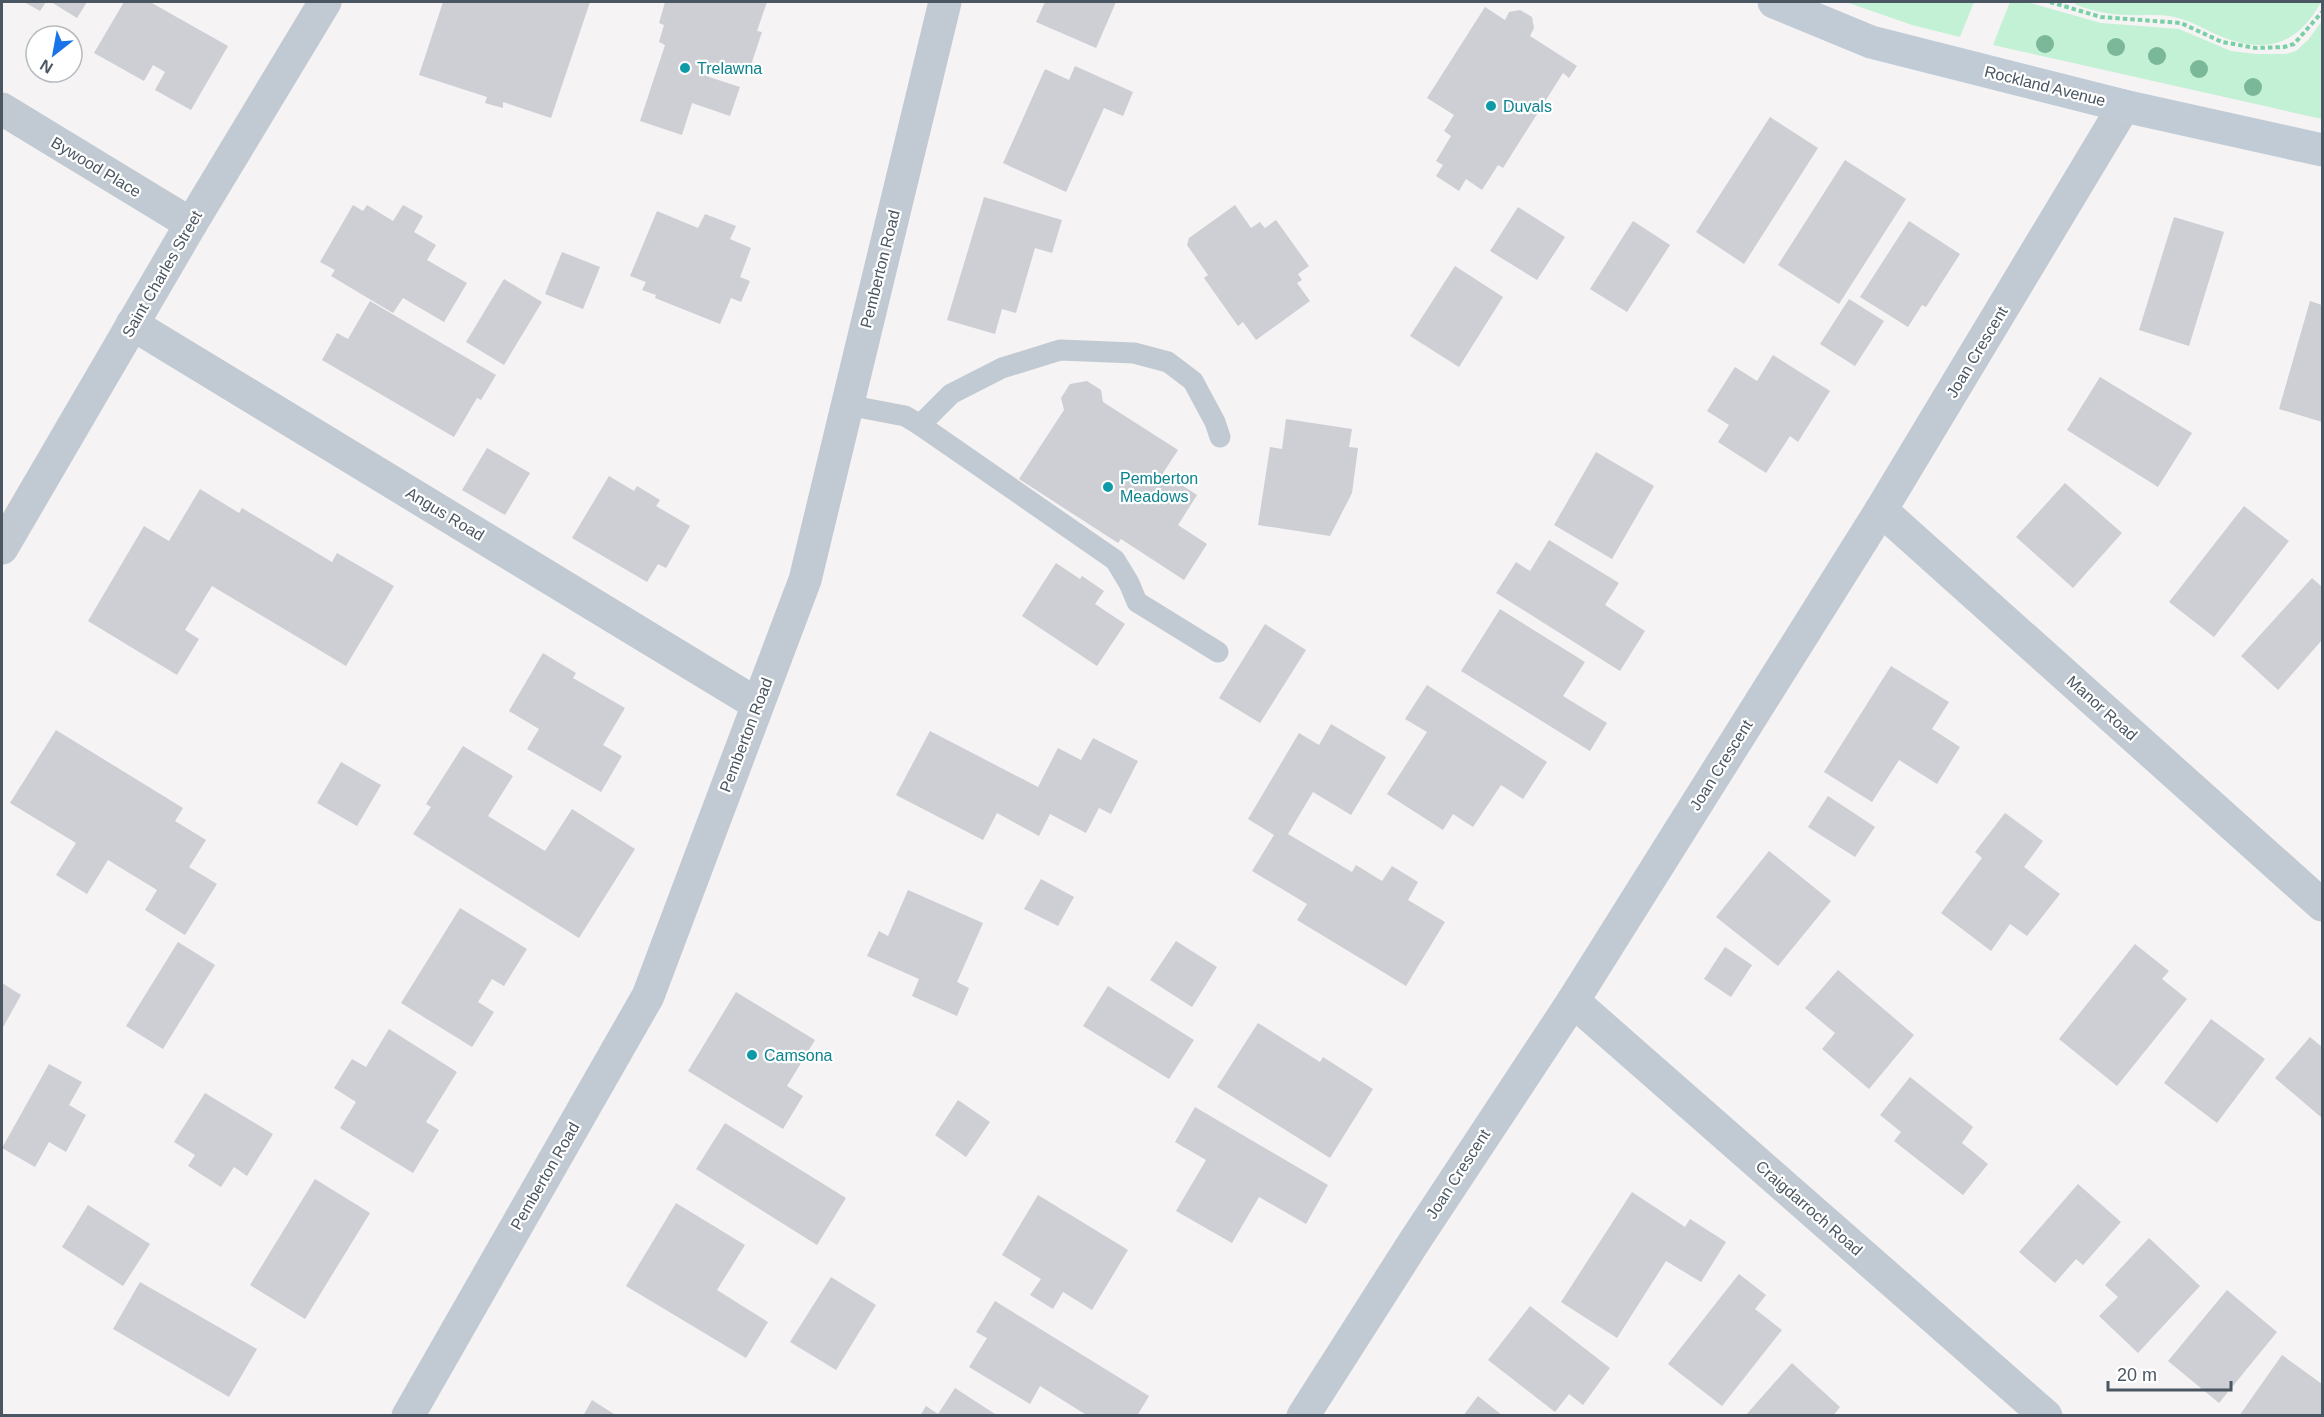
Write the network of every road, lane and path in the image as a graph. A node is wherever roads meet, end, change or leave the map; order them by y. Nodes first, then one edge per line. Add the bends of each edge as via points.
1 (326, 2) edge
2 (945, 2) edge
3 (1774, 2) edge
4 (2050, 2) edge
5 (2322, 12) edge
6 (2124, 106) junction
7 (2, 109) edge
8 (2322, 150) edge
9 (191, 224) junction
10 (132, 324) junction
11 (848, 405) junction
12 (920, 425) junction
13 (1220, 437) dead end
14 (1881, 510) junction
15 (2, 548) edge
16 (1218, 652) dead end
17 (757, 704) junction
18 (2322, 905) edge
19 (1573, 1000) junction
20 (408, 1416) edge
21 (1303, 1416) edge
22 (2046, 1416) edge

1 - 9 street, Saint Charles Street
2 - 11 street, Pemberton Road
3 - 6 street, Rockland Avenue via 1871,42
4 - 5 path via 2101,17 2181,23 2222,42 2256,48 2294,44
6 - 8 street, Rockland Avenue
6 - 14 street, Joan Crescent
7 - 9 street, Bywood Place
9 - 10 street, Saint Charles Street
10 - 15 street, Saint Charles Street
10 - 17 street, Angus Road
11 - 12 lane via 904,416
11 - 17 street, Pemberton Road via 805,580
12 - 13 lane via 951,394 1002,368 1060,350 1124,352 1168,362 1193,381
12 - 16 lane via 1115,560 1137,602
14 - 18 street, Manor Road
14 - 19 street, Joan Crescent
17 - 20 street, Pemberton Road via 648,996
19 - 21 street, Joan Crescent
19 - 22 street, Craigdarroch Road

